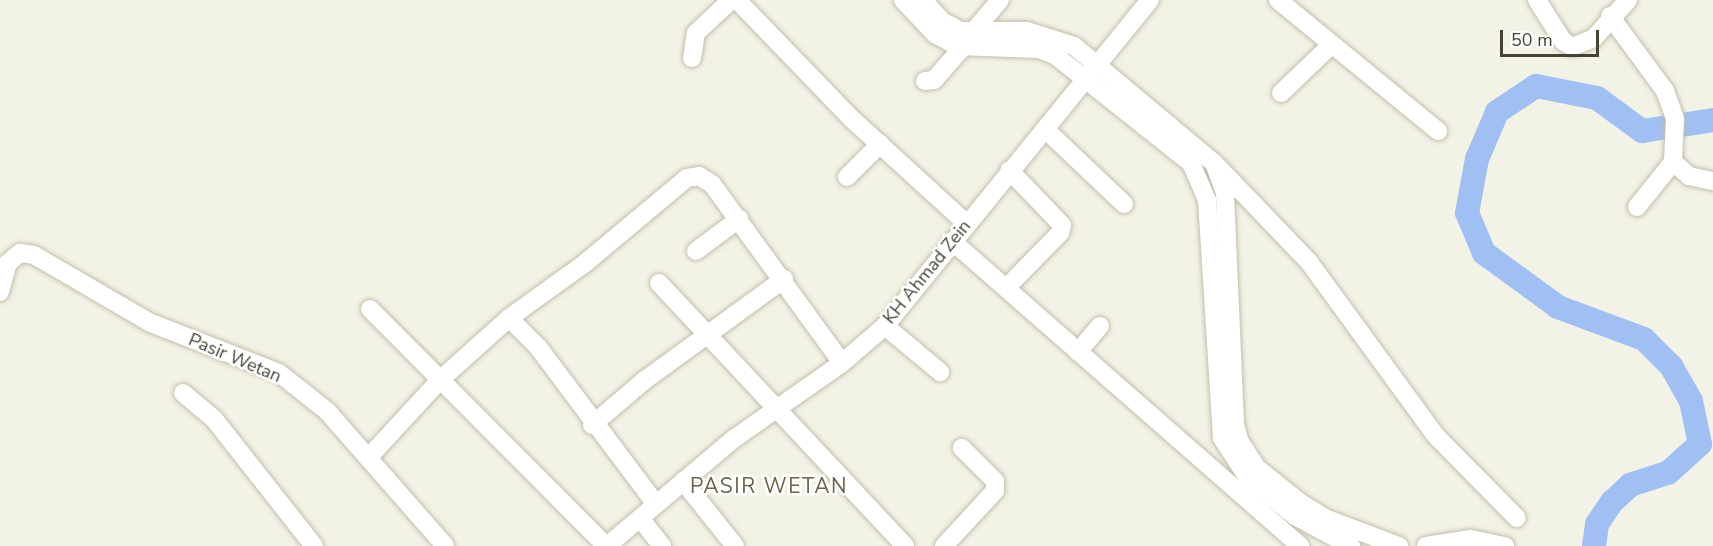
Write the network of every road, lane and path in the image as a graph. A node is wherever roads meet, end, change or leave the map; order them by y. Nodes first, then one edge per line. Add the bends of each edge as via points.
1 (731, 0) edge
2 (737, 0) edge
3 (903, 0) edge
4 (923, 0) edge
5 (1000, 0) edge
6 (1150, 0) edge
7 (1278, 0) edge
8 (1537, 0) edge
9 (1628, 0) edge
10 (1610, 16) junction
11 (967, 40) junction
12 (1331, 45) junction
13 (692, 57) dead end
14 (1089, 73) junction
15 (925, 81) dead end
16 (1281, 93) dead end
17 (1127, 100) junction
18 (1045, 129) junction
19 (1438, 131) dead end
20 (880, 144) junction
21 (1673, 154) junction
22 (1214, 163) junction
23 (1009, 170) junction
24 (847, 177) dead end
25 (1713, 181) edge
26 (1124, 204) dead end
27 (1636, 207) dead end
28 (739, 219) junction
29 (966, 223) junction
30 (952, 241) junction
31 (696, 251) dead end
32 (784, 279) junction
33 (659, 283) dead end
34 (1007, 287) junction
35 (0, 292) edge
36 (370, 309) dead end
37 (509, 318) junction
38 (885, 326) junction
39 (1100, 326) dead end
40 (708, 336) junction
41 (1078, 352) junction
42 (842, 363) junction
43 (940, 372) dead end
44 (440, 380) junction
45 (183, 393) dead end
46 (775, 407) junction
47 (592, 425) junction
48 (962, 448) dead end
49 (368, 458) junction
50 (683, 481) junction
51 (1280, 496) junction
52 (656, 504) junction
53 (640, 518) junction
54 (1517, 518) dead end
55 (1322, 526) junction
56 (314, 546) edge
57 (445, 546) edge
58 (607, 546) edge
59 (662, 546) edge
60 (735, 546) edge
61 (905, 546) edge
62 (944, 546) edge
63 (1303, 546) edge
64 (1351, 546) edge
65 (1399, 546) edge
66 (1426, 546) edge
67 (1505, 546) edge

1 - 13 street via 696,33
2 - 20 street
3 - 11 street via 935,34
4 - 11 street
5 - 11 street
6 - 14 street, KH Ahmad Zein
7 - 12 street
8 - 10 street via 1563,41 1572,47 1588,44
9 - 10 street
10 - 21 street via 1658,79 1675,118
11 - 14 street via 1048,34 1074,46
11 - 15 street via 934,80
12 - 16 street
12 - 19 street
14 - 17 street
14 - 18 street, KH Ahmad Zein
17 - 22 street
17 - 51 street via 1172,144 1203,182 1221,438 1248,478
18 - 23 street, KH Ahmad Zein
18 - 26 street
20 - 24 street
20 - 29 street
21 - 25 street via 1689,176
21 - 27 street
22 - 51 street via 1225,194 1235,425 1249,458
22 - 54 street via 1309,262 1436,436
23 - 29 street, KH Ahmad Zein
23 - 34 street via 1062,225 1060,233
28 - 31 street
28 - 32 street
28 - 37 street via 712,184 699,176 687,178 584,264
29 - 30 street, KH Ahmad Zein
30 - 34 street
30 - 38 street, KH Ahmad Zein
32 - 40 street
32 - 42 street
33 - 40 street
34 - 41 street
35 - 49 street, Pasir Wetan via 8,263 20,253 34,255 151,323 279,373 327,411
36 - 44 street
37 - 44 street
37 - 47 street via 537,347
38 - 42 street, KH Ahmad Zein
38 - 43 street
39 - 41 street
40 - 46 street
40 - 47 street
41 - 63 street
42 - 46 street, KH Ahmad Zein
44 - 49 street
44 - 58 street
45 - 56 street via 200,404
46 - 50 street, KH Ahmad Zein
46 - 61 street
47 - 52 street
48 - 62 street via 995,481 995,491
49 - 57 street, Pasir Wetan
50 - 52 street, KH Ahmad Zein
50 - 60 street
51 - 55 street
52 - 53 street, KH Ahmad Zein
53 - 58 street, KH Ahmad Zein
53 - 59 street
55 - 63 street
55 - 64 street
55 - 65 street
66 - 67 street via 1471,538

